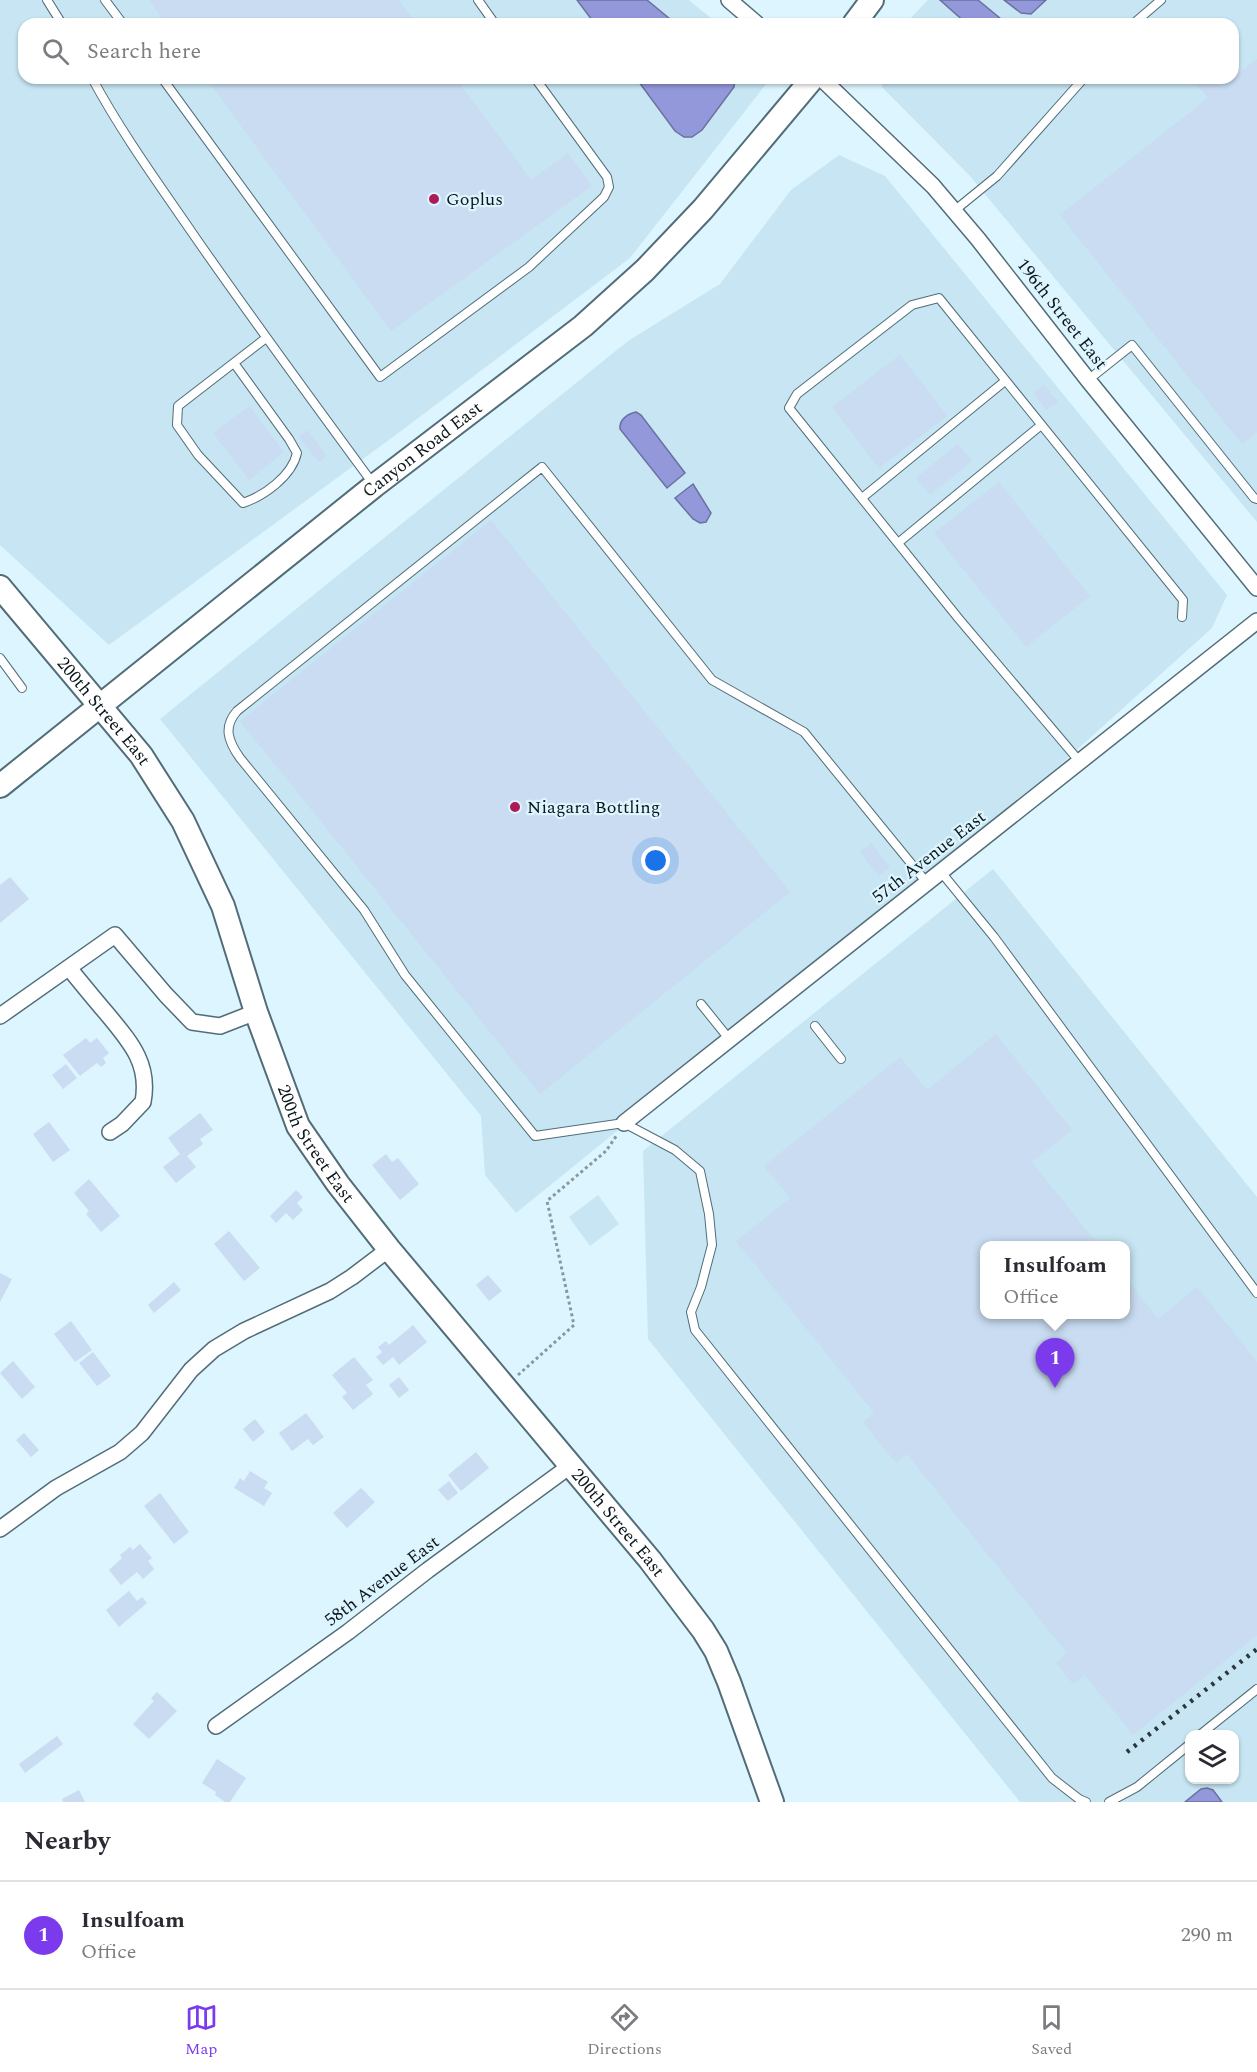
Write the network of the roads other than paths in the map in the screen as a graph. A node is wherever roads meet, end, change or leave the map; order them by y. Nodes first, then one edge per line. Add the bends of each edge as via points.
1 (46, 0) edge
2 (105, 0) edge
3 (478, 0) edge
4 (729, 0) edge
5 (872, 0) edge
6 (1161, 0) edge
7 (58, 18) edge
8 (118, 18) edge
9 (491, 18) edge
10 (750, 18) edge
11 (858, 18) edge
12 (1140, 18) edge
13 (95, 84) edge
14 (166, 84) edge
15 (539, 84) edge
16 (808, 84) edge
17 (827, 84) edge
18 (1079, 84) edge
19 (954, 211) junction
20 (266, 338) junction
21 (234, 363) junction
22 (1088, 380) junction
23 (1005, 381) junction
24 (1040, 426) junction
25 (374, 486) junction
26 (861, 498) junction
27 (1257, 499) edge
28 (898, 543) junction
29 (0, 587) edge
30 (1257, 588) edge
31 (1182, 617) dead end
32 (1257, 621) edge
33 (0, 658) edge
34 (22, 688) dead end
35 (101, 705) junction
36 (1080, 762) junction
37 (6, 781) edge
38 (941, 872) junction
39 (927, 884) junction
40 (69, 968) junction
41 (701, 1004) dead end
42 (256, 1012) junction
43 (0, 1017) edge
44 (815, 1026) dead end
45 (730, 1040) junction
46 (841, 1059) dead end
47 (624, 1123) junction
48 (110, 1132) dead end
49 (389, 1249) junction
50 (1257, 1293) edge
51 (570, 1466) junction
52 (0, 1529) edge
53 (1257, 1689) edge
54 (216, 1726) dead end
55 (1206, 1730) edge
56 (1185, 1748) edge
57 (772, 1802) edge
58 (1086, 1802) edge
59 (1109, 1802) edge

1 - 7 lane
2 - 8 lane
3 - 9 lane
4 - 10 street
5 - 11 street
6 - 12 lane
13 - 20 lane via 178,213
14 - 15 lane via 380,377 529,267 604,197 609,187 607,177
16 - 25 street, Canyon Road East via 703,209 645,270 583,326
17 - 19 street, 196th Street East
18 - 19 lane via 997,177
19 - 22 street, 196th Street East
20 - 21 lane
20 - 25 lane
21 - 21 lane via 178,406 177,425 198,455 243,503 259,498 294,466 297,453
22 - 27 lane via 1132,345
22 - 30 street, 196th Street East
23 - 24 lane
23 - 26 lane
23 - 26 lane via 939,298 912,305 796,394 789,408
24 - 28 lane
24 - 31 lane via 1171,582 1183,600
25 - 35 street, Canyon Road East
26 - 28 lane
28 - 36 lane
29 - 35 street, 200th Street East
32 - 36 street, 57th Avenue East
33 - 34 lane
35 - 37 street, Canyon Road East
35 - 42 street, 200th Street East via 141,755 183,821 223,906
36 - 38 street, 57th Avenue East
38 - 39 street, 57th Avenue East
38 - 50 lane via 994,937
39 - 45 street, 57th Avenue East
39 - 47 lane via 804,732 712,680 542,466 237,711 227,728 228,737 240,758 364,910 405,975 536,1136
40 - 42 street via 115,934 192,1022 220,1026
40 - 43 street
40 - 48 street via 133,1046 142,1066 143,1102
41 - 45 lane
42 - 49 street, 200th Street East via 298,1126
44 - 46 lane
45 - 47 street, 57th Avenue East
47 - 58 lane via 675,1150 700,1172 711,1245 692,1312 695,1330 1052,1778
49 - 51 street, 200th Street East
49 - 52 street via 330,1291 214,1349 191,1370 142,1433 127,1446 57,1488
51 - 54 street, 58th Avenue East
51 - 57 street, 200th Street East via 678,1595 716,1651
53 - 55 lane
56 - 59 lane via 1137,1786

